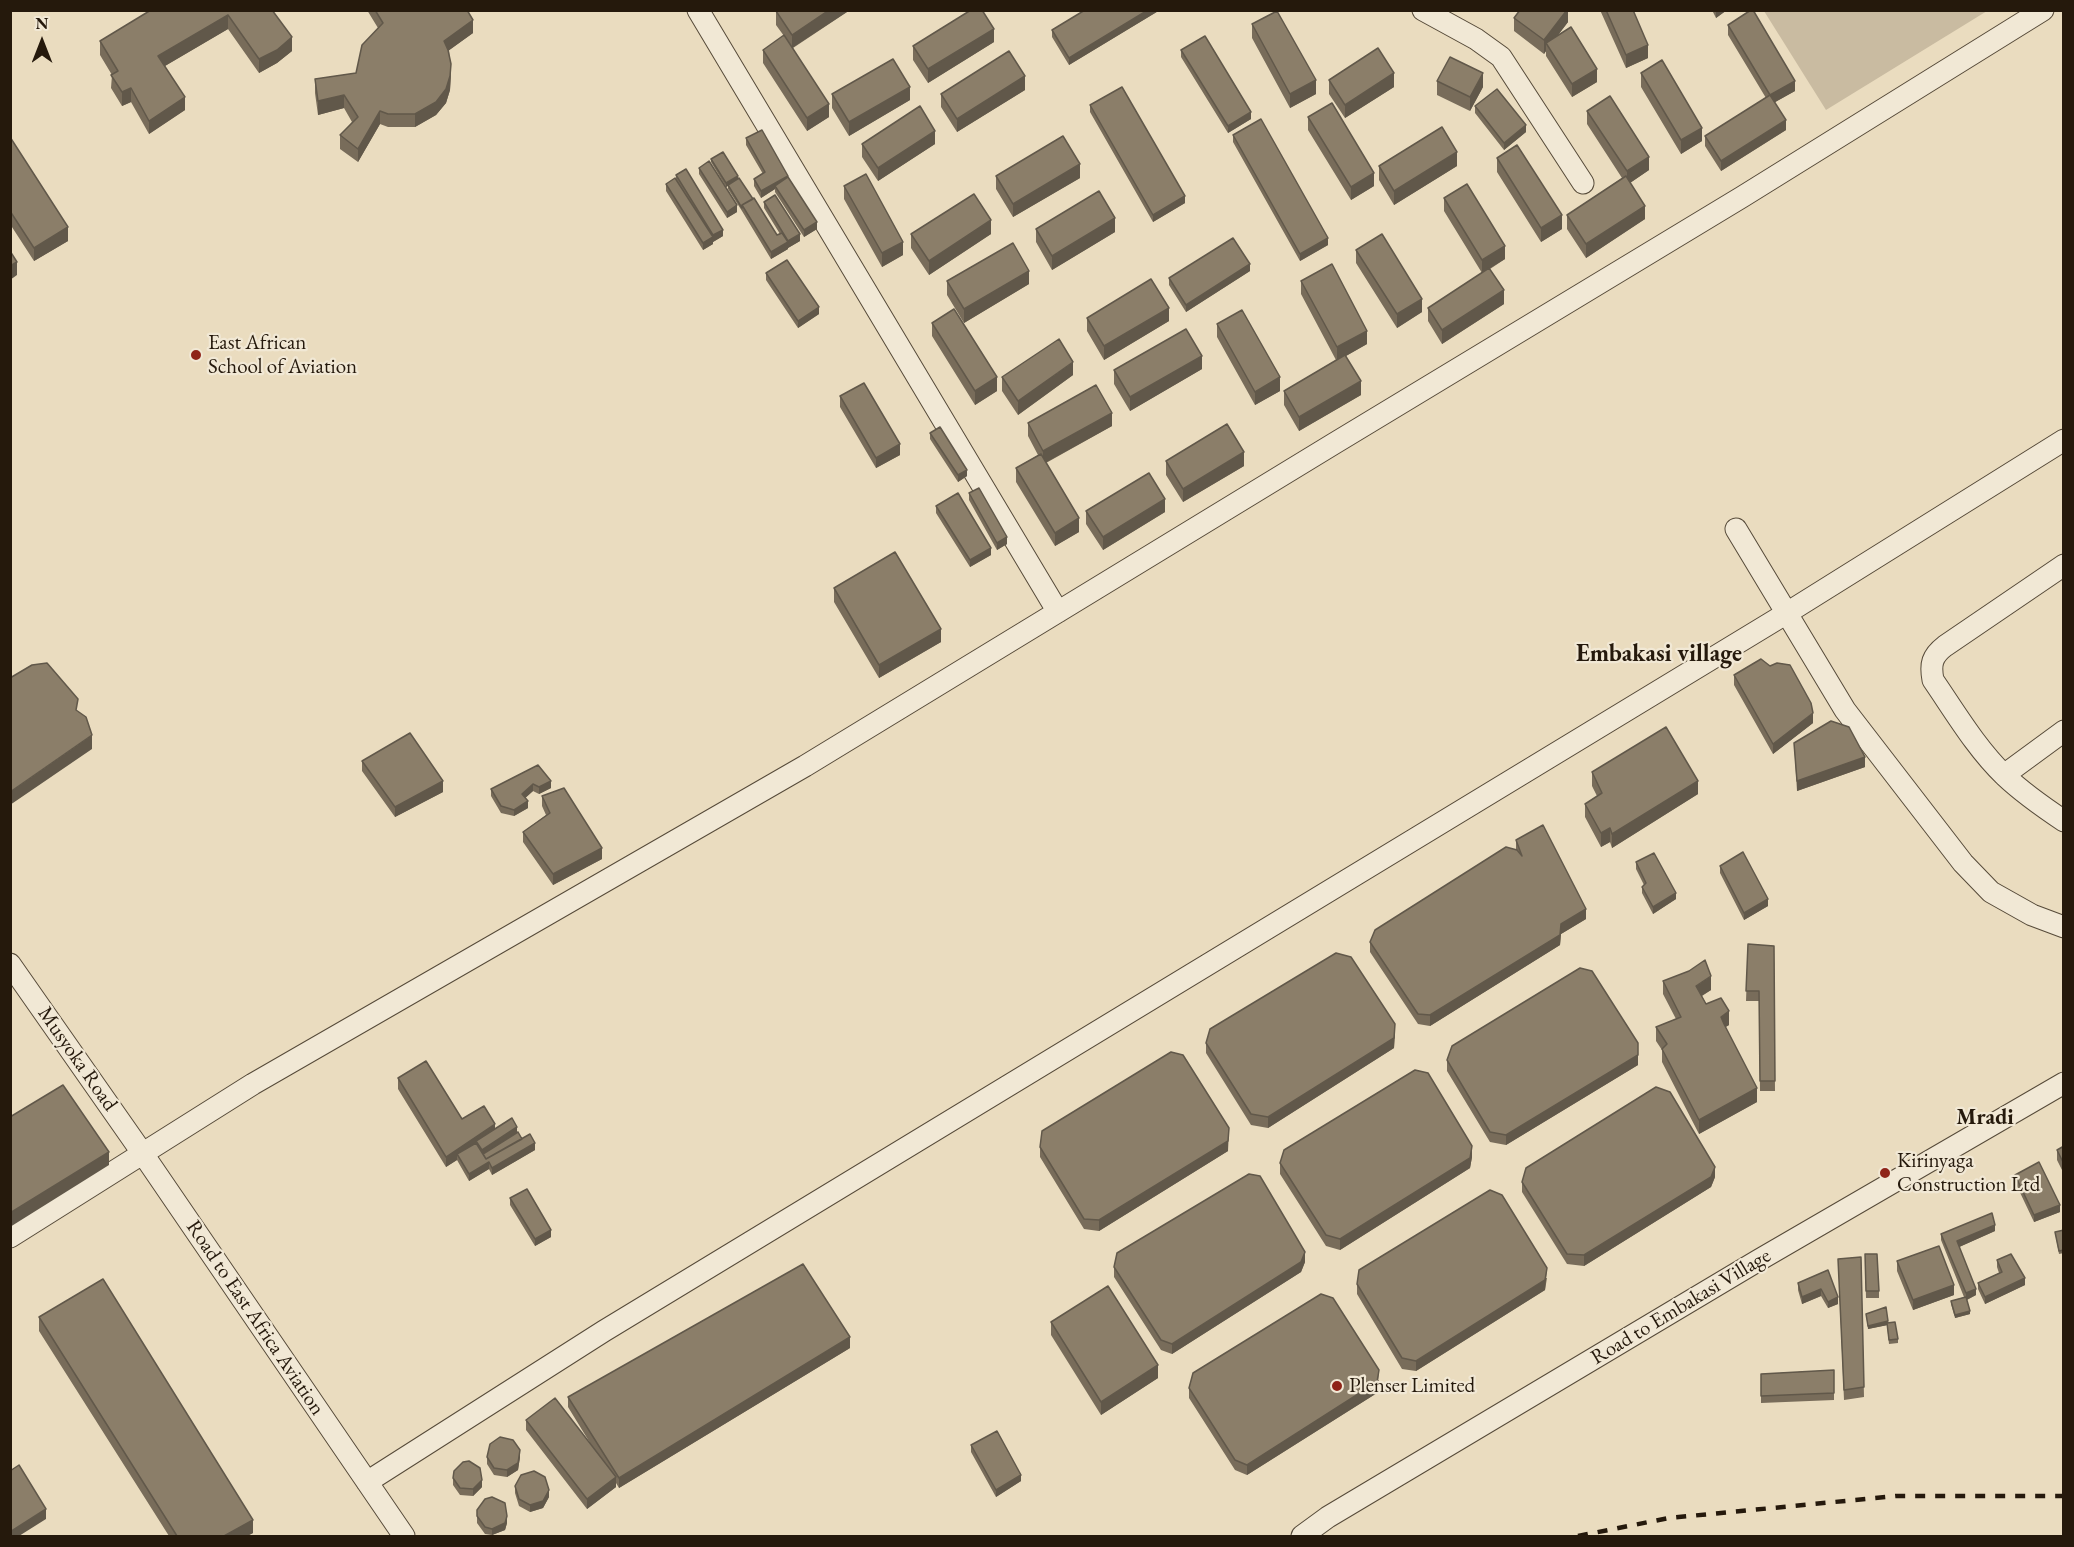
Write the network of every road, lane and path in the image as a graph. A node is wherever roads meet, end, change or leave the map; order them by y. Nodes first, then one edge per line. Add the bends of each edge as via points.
1 (698, 10) edge
2 (1423, 10) edge
3 (2043, 10) edge
4 (1583, 183) dead end
5 (2064, 440) edge
6 (1736, 529) dead end
7 (2064, 565) edge
8 (1058, 612) junction
9 (1787, 613) junction
10 (2064, 731) edge
11 (2004, 775) junction
12 (2064, 821) edge
13 (2064, 927) edge
14 (10, 964) edge
15 (2064, 1083) edge
16 (143, 1154) junction
17 (10, 1237) edge
18 (367, 1482) junction
19 (404, 1536) edge
20 (1302, 1536) edge

1 - 8 street
2 - 4 street via 1501,57
3 - 8 street
5 - 9 street
6 - 9 street
7 - 11 street via 1945,646 1932,660 1933,680
8 - 16 street via 805,766 253,1084
9 - 13 street via 1845,710 1962,863 1991,892 2032,915
9 - 18 street via 604,1331
10 - 11 street
11 - 12 street
14 - 16 street, Musyoka Road
15 - 20 street, Road to Embakasi Village via 1759,1260
16 - 17 street
16 - 18 street, Road to East Africa Aviation
18 - 19 street, Road to East Africa Aviation

